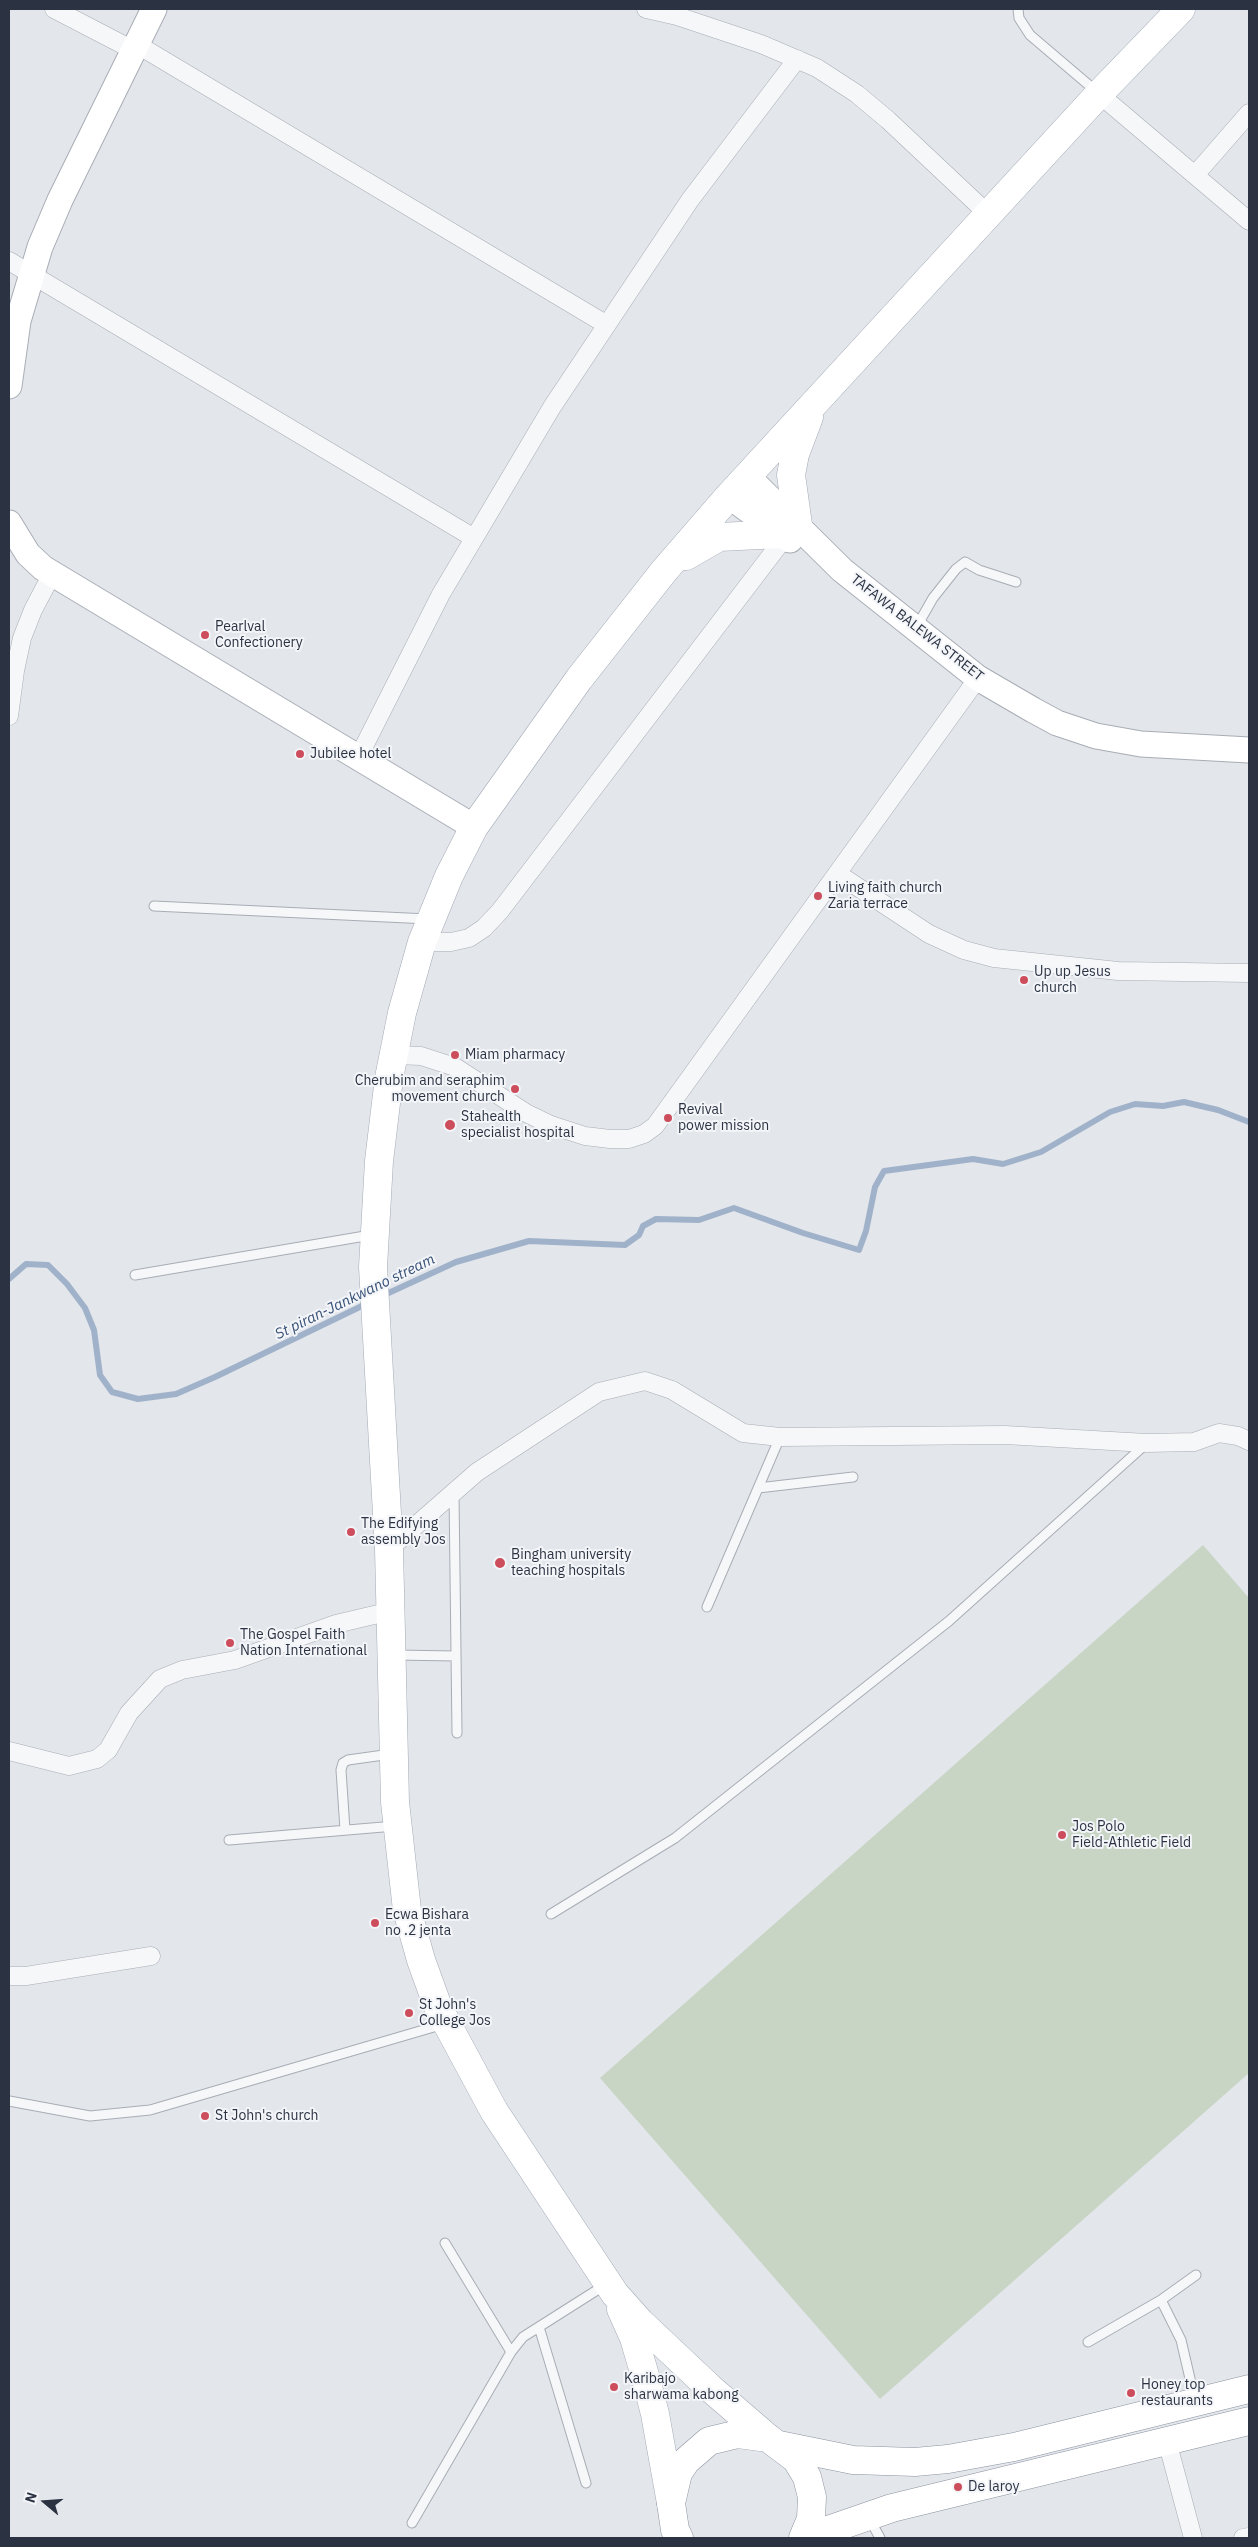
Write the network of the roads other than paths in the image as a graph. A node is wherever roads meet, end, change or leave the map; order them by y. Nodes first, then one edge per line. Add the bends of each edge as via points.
1 (54, 9) edge
2 (154, 9) edge
3 (646, 9) edge
4 (1018, 9) edge
5 (1181, 9) edge
6 (136, 48) junction
7 (797, 59) junction
8 (1099, 94) junction
9 (1249, 113) edge
10 (1194, 175) junction
11 (988, 214) junction
12 (1249, 221) edge
13 (9, 261) edge
14 (31, 272) junction
15 (607, 325) junction
16 (9, 386) edge
17 (814, 404) junction
18 (748, 477) junction
19 (729, 496) junction
20 (10, 528) edge
21 (788, 532) junction
22 (474, 538) junction
23 (664, 571) junction
24 (52, 574) junction
25 (1016, 582) dead end
26 (916, 628) junction
27 (978, 678) junction
28 (9, 716) edge
29 (1249, 750) edge
30 (358, 758) junction
31 (474, 827) junction
32 (838, 874) junction
33 (154, 906) dead end
34 (426, 930) junction
35 (1249, 973) edge
36 (394, 1055) junction
37 (374, 1234) junction
38 (135, 1276) dead end
39 (780, 1437) junction
40 (1249, 1441) edge
41 (1147, 1443) junction
42 (853, 1478) dead end
43 (758, 1488) junction
44 (454, 1492) junction
45 (389, 1549) junction
46 (707, 1607) dead end
47 (391, 1611) junction
48 (392, 1655) junction
49 (456, 1656) junction
50 (457, 1733) dead end
51 (9, 1751) edge
52 (394, 1753) junction
53 (397, 1826) junction
54 (345, 1830) junction
55 (229, 1840) dead end
56 (551, 1914) dead end
57 (151, 1956) dead end
58 (9, 1976) edge
59 (446, 2024) junction
60 (9, 2101) edge
61 (445, 2243) dead end
62 (1196, 2276) dead end
63 (611, 2289) junction
64 (1162, 2300) junction
65 (539, 2327) junction
66 (1088, 2342) dead end
67 (511, 2352) junction
68 (1249, 2389) edge
69 (1196, 2402) junction
70 (1249, 2422) edge
71 (1166, 2441) junction
72 (774, 2442) junction
73 (586, 2483) dead end
74 (412, 2523) dead end
75 (672, 2524) edge
76 (874, 2527) edge
77 (1249, 2537) edge
78 (804, 2538) edge
79 (1193, 2538) edge
80 (1243, 2538) edge

1 - 6 street
2 - 6 street
3 - 7 street via 742,37
4 - 8 lane via 1019,18 1030,35
5 - 8 main road
6 - 14 street via 60,200
6 - 15 street
7 - 11 street via 857,94
7 - 15 street via 690,200
8 - 10 street
8 - 11 main road
9 - 10 street
10 - 12 street
11 - 17 main road
13 - 14 street
14 - 16 street via 18,321
14 - 22 street
15 - 22 street via 552,407
17 - 18 main road
17 - 21 main road via 795,454
18 - 19 main road
18 - 21 street
19 - 21 street
19 - 23 main road
20 - 24 street via 28,554
21 - 23 main road via 719,537 696,548
21 - 26 street, TAFAWA BALEWA STREET
21 - 34 street via 484,928 469,938 451,942
22 - 30 street via 441,594
23 - 31 main road via 579,678
24 - 28 street via 22,638
24 - 30 street
25 - 26 lane via 965,562 933,598
26 - 27 street, TAFAWA BALEWA STREET
27 - 29 street, TAFAWA BALEWA STREET via 1057,723 1096,736 1141,744
27 - 32 street
30 - 31 street
31 - 34 main road
32 - 35 street via 929,934 964,950 994,958 1118,971
32 - 36 street via 655,1126 644,1134 610,1139 585,1136 526,1113 455,1067 421,1056
33 - 34 lane
34 - 36 main road
36 - 37 main road via 379,1161
37 - 38 lane
37 - 45 main road via 374,1312
39 - 41 street via 1005,1435
39 - 43 lane
39 - 44 street via 743,1433 672,1390 645,1381 599,1392 477,1472
40 - 41 street via 1219,1433 1194,1442
41 - 56 lane via 950,1621 675,1838
42 - 43 lane
43 - 46 lane
44 - 45 street
44 - 49 lane
45 - 47 main road
47 - 48 main road
47 - 51 street via 336,1624 235,1660 182,1670 160,1680 129,1713 108,1750 96,1758 69,1766
48 - 49 lane
48 - 52 main road
49 - 50 lane
52 - 53 main road
52 - 54 lane via 343,1763
53 - 54 lane
53 - 59 main road via 408,1910 421,1960
54 - 55 lane
57 - 58 street
59 - 60 lane via 150,2110 90,2116
59 - 63 main road via 494,2112
61 - 67 lane
62 - 64 lane
63 - 65 lane
63 - 72 main road via 689,2368
63 - 75 main road via 634,2338 646,2379 655,2414
64 - 66 lane
64 - 69 lane via 1181,2340
65 - 67 lane via 523,2337
65 - 73 lane
67 - 74 lane
68 - 69 main road
69 - 72 main road via 1014,2447 948,2459 915,2462 853,2460
70 - 71 main road
71 - 76 main road via 892,2508
71 - 79 street
72 - 75 main road via 738,2434 709,2441 686,2460 678,2473
72 - 78 main road via 796,2459 807,2477 812,2498 811,2519
76 - 78 main road
77 - 80 street

